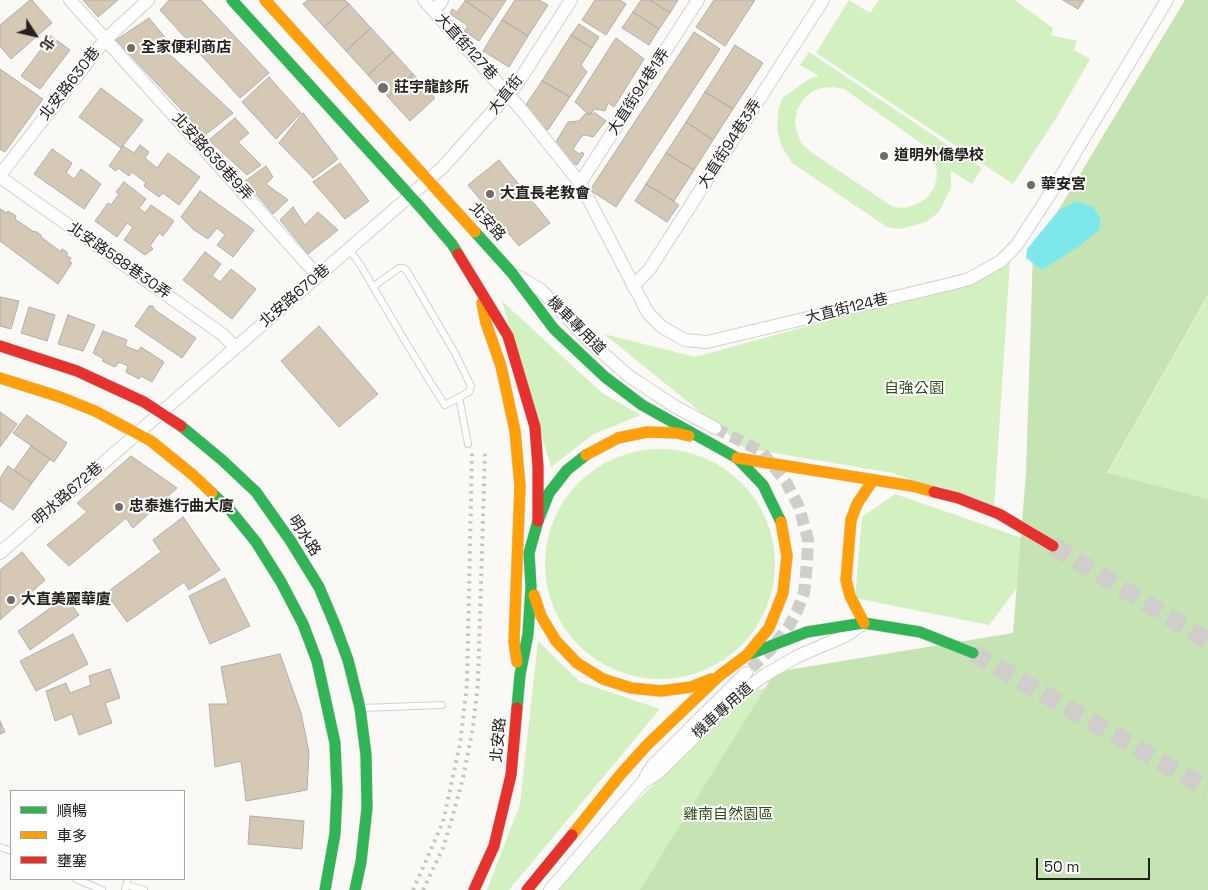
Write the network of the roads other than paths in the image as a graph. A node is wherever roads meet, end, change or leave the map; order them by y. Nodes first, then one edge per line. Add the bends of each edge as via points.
1 (70, 0) edge
2 (148, 0) edge
3 (232, 0) edge
4 (264, 0) edge
5 (424, 0) edge
6 (442, 0) edge
7 (570, 0) edge
8 (698, 0) edge
9 (823, 0) edge
10 (1167, 0) edge
11 (434, 11) junction
12 (106, 39) junction
13 (509, 94) junction
14 (0, 176) edge
15 (429, 180) junction
16 (580, 183) junction
17 (410, 196) junction
18 (349, 249) junction
19 (512, 273) junction
20 (318, 276) junction
21 (374, 286) junction
22 (478, 286) junction
23 (633, 286) junction
24 (0, 346) edge
25 (235, 348) junction
26 (0, 378) edge
27 (459, 398) junction
28 (161, 412) junction
29 (715, 428) tunnel mouth
30 (137, 434) junction
31 (706, 441) junction
32 (468, 444) dead end
33 (737, 458) junction
34 (873, 480) junction
35 (538, 520) junction
36 (1053, 546) tunnel mouth
37 (0, 554) edge
38 (531, 587) junction
39 (864, 624) junction
40 (973, 653) tunnel mouth
41 (747, 655) junction
42 (746, 673) tunnel mouth
43 (520, 675) junction
44 (719, 676) junction
45 (442, 705) dead end
46 (360, 708) junction
47 (643, 782) junction
48 (78, 880) edge
49 (126, 885) edge
50 (102, 890) edge
51 (144, 890) edge
52 (325, 890) edge
53 (355, 890) edge
54 (474, 890) edge
55 (527, 890) edge
56 (550, 890) edge

1 - 12 street, 北安路639巷9弄
2 - 12 street, 北安路630巷
3 - 17 main road, 北安路
4 - 15 main road, 北安路
5 - 11 street, 大直街127巷
6 - 11 street
7 - 13 street, 大直街
8 - 16 street, 大直街94巷1弄
9 - 23 street, 大直街94巷3弄 via 649,270
10 - 23 street, 大直街124巷 via 1021,238 1001,261 987,270 950,284 707,342 685,340 662,327 648,313
11 - 13 street, 大直街127巷
12 - 14 street, 北安路630巷
12 - 20 street, 北安路639巷9弄
13 - 15 street, 大直街
13 - 16 street, 大直街124巷
14 - 25 street, 北安路588巷30弄 via 222,334
15 - 17 street, 北安路670巷
15 - 19 main road, 北安路
16 - 23 street, 大直街124巷
17 - 18 street, 北安路670巷
17 - 22 main road, 北安路 via 452,244
18 - 20 street, 北安路670巷
18 - 21 lane
19 - 29 street, 機車專用道 via 541,290 590,342 629,376
19 - 31 main road, 北安路 via 554,329 605,377 642,405
20 - 25 street, 北安路670巷
21 - 27 lane via 445,404
21 - 27 lane via 398,268 406,271 471,386 469,392
22 - 35 main road, 北安路 via 508,336 535,427
22 - 43 main road via 516,431 520,486 514,642
24 - 28 main road, 明水路 via 77,371
25 - 28 street, 北安路670巷
26 - 30 main road via 95,411
27 - 32 lane
28 - 30 street, 明水路672巷
28 - 46 main road, 明水路 via 256,492 290,540 319,587 335,624
30 - 37 street, 明水路672巷
30 - 52 main road via 193,475 230,510 261,550 302,624 317,661 335,743 336,834
31 - 33 main road, 北安路
31 - 35 main road, 北安路 via 677,433 647,432 618,438 591,451 568,470 549,493
33 - 34 main road
33 - 41 main road, 北安路 via 763,485 781,519 788,556 783,593 768,628
34 - 36 main road via 958,498 999,514
34 - 39 main road via 851,520 846,580
35 - 38 main road, 北安路 via 529,553
38 - 43 main road, 北安路 via 528,634
38 - 44 main road, 北安路 via 541,616 556,641 577,663 602,678 631,688 661,691 691,687
39 - 40 main road via 920,632
39 - 41 main road via 807,632
39 - 47 street, 機車專用道 via 765,675 735,697 658,774
41 - 44 main road, 北安路
42 - 47 street, 機車專用道 via 652,766
43 - 54 main road, 北安路 via 511,775 494,846
44 - 55 main road, 北安路 via 647,745
45 - 46 lane
46 - 53 main road, 明水路 via 366,755 367,808
47 - 56 street, 機車專用道
48 - 50 lane
49 - 51 lane

